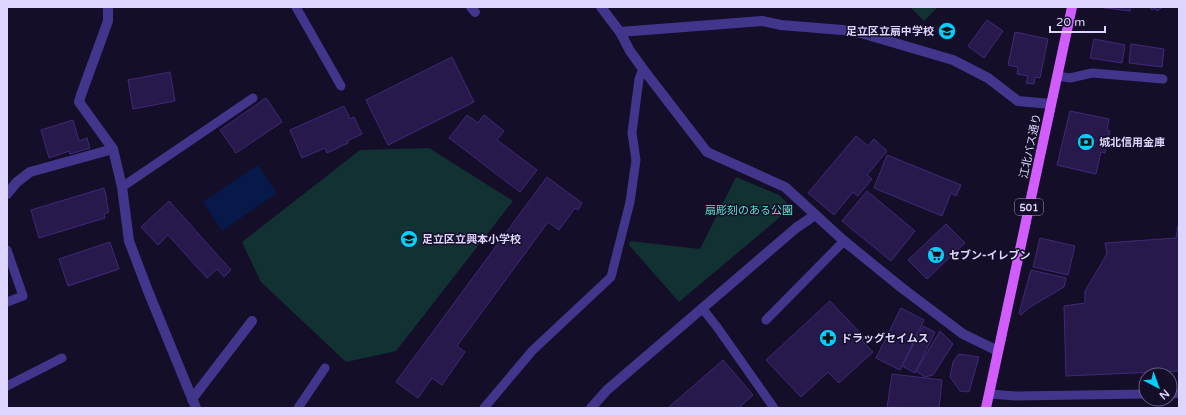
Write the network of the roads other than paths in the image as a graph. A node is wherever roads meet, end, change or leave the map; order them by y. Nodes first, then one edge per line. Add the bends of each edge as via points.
1 (108, 7) edge
2 (296, 7) edge
3 (601, 7) edge
4 (1072, 7) edge
5 (620, 32) junction
6 (643, 69) junction
7 (1057, 76) junction
8 (1163, 80) dead end
9 (341, 86) dead end
10 (253, 98) dead end
11 (1052, 104) junction
12 (113, 149) junction
13 (122, 187) junction
14 (7, 194) edge
15 (815, 215) junction
16 (844, 241) junction
17 (7, 250) edge
18 (7, 302) edge
19 (702, 308) junction
20 (766, 320) dead end
21 (252, 321) dead end
22 (998, 351) junction
23 (62, 358) dead end
24 (325, 368) dead end
25 (7, 386) edge
26 (989, 394) junction
27 (1138, 394) edge
28 (194, 404) edge
29 (298, 408) edge
30 (484, 408) edge
31 (591, 408) edge
32 (774, 408) edge
33 (986, 408) edge

1 - 12 street via 108,21 79,102
2 - 9 lane
3 - 5 street
4 - 7 main road, 江北バス通り / 501
5 - 6 street
5 - 11 street via 762,21 781,26 854,31 953,60 988,78 1018,101
6 - 15 street via 707,152 785,187
6 - 30 lane via 639,79 632,133 636,160 630,202 611,277 532,351
7 - 8 lane via 1070,78 1092,73
7 - 11 main road, 江北バス通り / 501
10 - 13 lane
11 - 22 main road, 江北バス通り / 501
12 - 13 street
12 - 14 street via 30,172
13 - 28 street via 129,241
15 - 16 street
15 - 19 street via 796,228
16 - 20 lane
16 - 22 street via 963,334
17 - 18 lane via 23,296
19 - 31 street via 607,390
19 - 32 lane
21 - 28 street
22 - 26 main road, 江北バス通り / 501
23 - 25 lane
24 - 29 lane
26 - 27 lane
26 - 33 main road, 江北バス通り / 501

